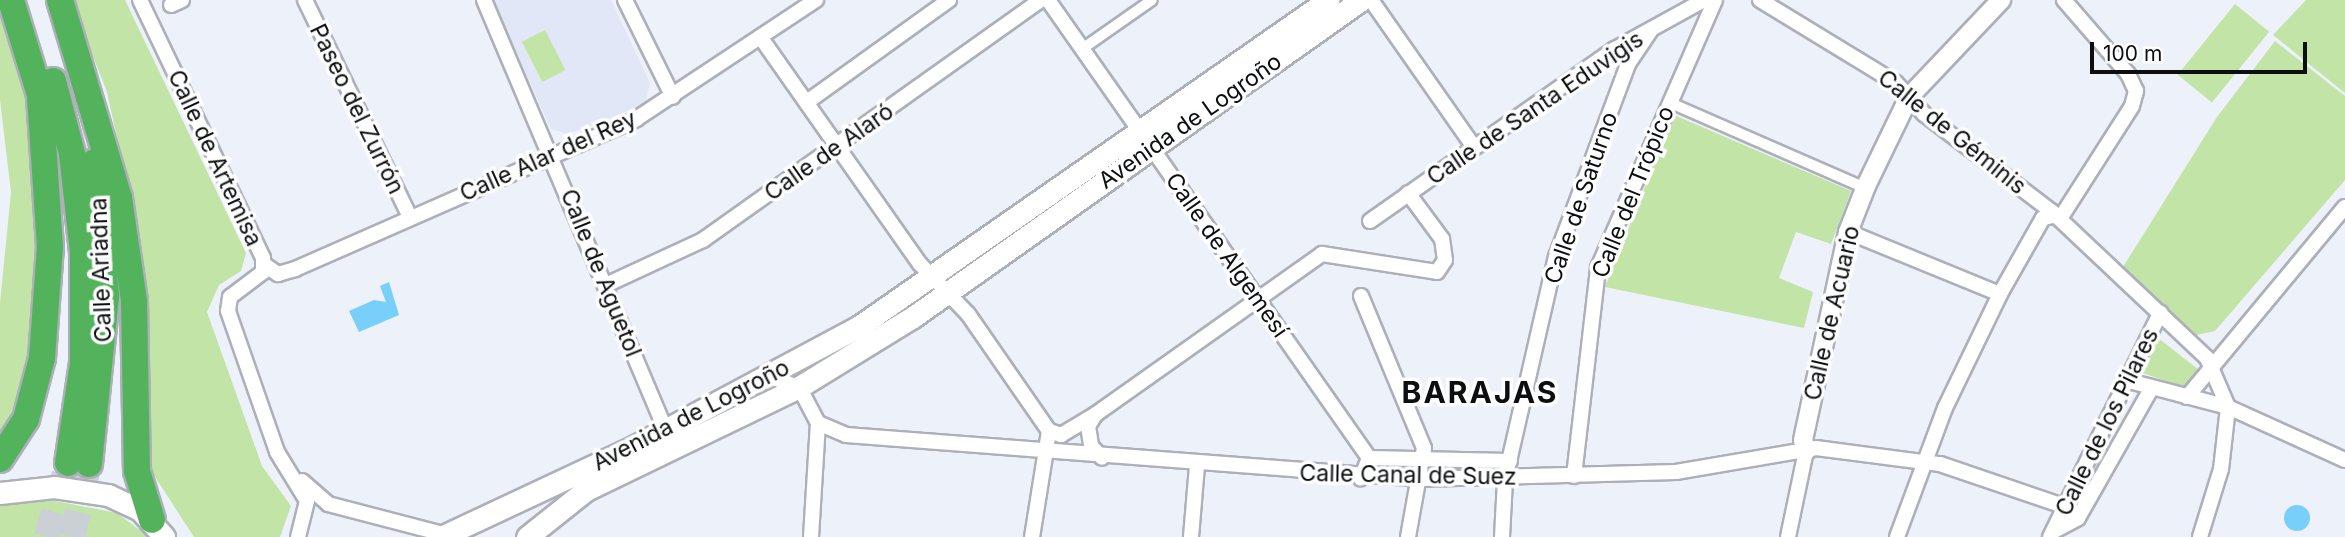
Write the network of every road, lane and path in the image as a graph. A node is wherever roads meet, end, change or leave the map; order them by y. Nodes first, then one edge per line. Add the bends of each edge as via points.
1 (11, 0) edge
2 (25, 0) edge
3 (46, 0) edge
4 (60, 0) edge
5 (140, 0) edge
6 (305, 0) edge
7 (484, 0) edge
8 (625, 0) edge
9 (816, 0) edge
10 (949, 0) edge
11 (1041, 0) edge
12 (1048, 0) edge
13 (1152, 0) edge
14 (1328, 0) edge
15 (1360, 0) edge
16 (1371, 0) edge
17 (1704, 0) edge
18 (1715, 0) edge
19 (1760, 0) edge
20 (2001, 0) edge
21 (2064, 0) edge
22 (1650, 31) junction
23 (761, 38) junction
24 (1082, 49) junction
25 (673, 97) junction
26 (1909, 97) junction
27 (807, 102) junction
28 (1673, 104) dead end
29 (1147, 138) junction
30 (838, 147) junction
31 (1474, 147) junction
32 (553, 155) junction
33 (1858, 185) dead end
34 (1408, 194) junction
35 (2344, 210) edge
36 (2052, 212) junction
37 (410, 217) junction
38 (1370, 221) dead end
39 (1848, 232) junction
40 (265, 265) junction
41 (606, 285) junction
42 (943, 285) junction
43 (2000, 294) junction
44 (1361, 296) dead end
45 (1257, 300) junction
46 (2160, 313) junction
47 (2214, 370) junction
48 (768, 376) junction
49 (2129, 381) junction
50 (799, 387) junction
51 (2152, 387) junction
52 (2187, 397) junction
53 (2228, 407) junction
54 (1096, 414) junction
55 (818, 424) junction
56 (666, 430) junction
57 (1049, 431) junction
58 (1806, 451) junction
59 (1045, 454) junction
60 (1102, 458) junction
61 (1369, 458) junction
62 (1426, 458) junction
63 (0, 459) edge
64 (2345, 460) edge
65 (1510, 461) junction
66 (1922, 461) junction
67 (283, 464) junction
68 (1197, 465) junction
69 (1574, 476) junction
70 (1361, 478) junction
71 (1421, 479) junction
72 (1505, 479) junction
73 (0, 494) edge
74 (518, 502) junction
75 (2066, 507) junction
76 (158, 529) edge
77 (475, 531) edge
78 (2055, 535) edge
79 (444, 536) edge
80 (298, 537) edge
81 (526, 537) edge
82 (811, 537) edge
83 (1031, 537) edge
84 (1191, 537) edge
85 (1408, 537) edge
86 (1502, 537) edge
87 (1788, 537) edge
88 (1896, 537) edge
89 (2200, 537) edge

1 - 63 highway via 40,95 50,247 42,358 26,419
2 - 3 highway, Calle Ariadna via 57,96 78,196 83,363 79,463 106,296 100,197 77,91
4 - 76 highway via 119,198 134,301 137,471
5 - 40 street, Calle de Artemisa
6 - 37 street, Paseo del Zurrón
7 - 32 street, Calle de Aguetol
8 - 25 street
9 - 23 street, Calle Alar del Rey
10 - 27 street
11 - 30 street, Calle de Alaró
12 - 24 street, Calle de Algemesí
13 - 24 street
14 - 29 main road, Avenida de Logroño
15 - 29 main road, Avenida de Logroño
16 - 31 street
17 - 22 street, Calle de Santa Eduvigis
18 - 69 street, Calle del Trópico via 1598,268
19 - 26 street, Calle de Géminis via 1896,83
20 - 26 street, Calle de Acuario
21 - 36 street via 2136,91 2063,214
22 - 31 street, Calle de Santa Eduvigis
22 - 65 street, Calle de Saturno via 1628,64 1556,257
23 - 25 street, Calle Alar del Rey
23 - 27 street
24 - 29 street, Calle de Algemesí
25 - 32 street, Calle Alar del Rey
26 - 36 street, Calle de Géminis
26 - 39 street, Calle de Acuario
27 - 30 street
28 - 33 street
29 - 42 main road, Avenida de Logroño
29 - 45 street, Calle de Algemesí
30 - 41 street, Calle de Alaró via 703,240
30 - 42 street
31 - 34 street, Calle de Santa Eduvigis
32 - 37 street, Calle Alar del Rey
32 - 41 street, Calle de Aguetol
34 - 38 street, Calle de Santa Eduvigis
34 - 45 street via 1442,239 1445,260 1437,272 1322,254
35 - 47 street via 2227,344
36 - 43 street
36 - 46 street, Calle de Géminis
37 - 40 street, Calle Alar del Rey via 295,269 278,274
39 - 43 street
39 - 58 street, Calle de Acuario via 1803,440
40 - 67 street, Calle de Artemisa via 230,297 228,311
41 - 56 street, Calle de Aguetol
42 - 48 main road, Avenida de Logroño
42 - 50 main road, Avenida de Logroño
42 - 57 street
43 - 66 street
44 - 62 street
45 - 54 street
45 - 61 street, Calle de Algemesí
46 - 47 street, Calle de Géminis
46 - 49 street, Calle de los Pilares
47 - 52 street
47 - 53 street
48 - 50 street
48 - 56 main road, Avenida de Logroño
49 - 51 street
49 - 75 street, Calle de los Pilares
50 - 55 street
50 - 81 main road, Avenida de Logroño via 586,491
51 - 52 street
51 - 78 street, Calle de los Pilares via 2078,518
52 - 53 street
53 - 64 street
53 - 89 street via 2221,469
54 - 57 street via 1061,435
54 - 60 street via 1088,426 1091,446
55 - 59 street, Calle Canal de Suez via 846,435
55 - 82 street
56 - 74 main road, Avenida de Logroño
57 - 59 street
58 - 66 street, Calle Canal de Suez
58 - 69 street, Calle Canal de Suez via 1676,472
58 - 87 street, Calle de Acuario
59 - 60 street, Calle Canal de Suez
59 - 83 street
60 - 68 street, Calle Canal de Suez
61 - 62 street
61 - 70 street
62 - 65 street
62 - 71 street
65 - 72 street, Calle de Saturno
66 - 75 street, Calle Canal de Suez
66 - 88 street
67 - 79 street, Calle de Artemisa via 321,501
67 - 80 street, Calle de Artemisa via 307,501
68 - 70 street, Calle Canal de Suez
68 - 84 street
69 - 72 street, Calle Canal de Suez
70 - 71 street, Calle Canal de Suez
71 - 72 street, Calle Canal de Suez
71 - 85 street
72 - 86 street, Calle de Saturno
73 - 76 main road via 54,487 91,491 127,503
74 - 77 main road, Avenida de Logroño
74 - 81 main road
75 - 78 street, Calle de los Pilares
77 - 79 main road, Avenida de Logroño

